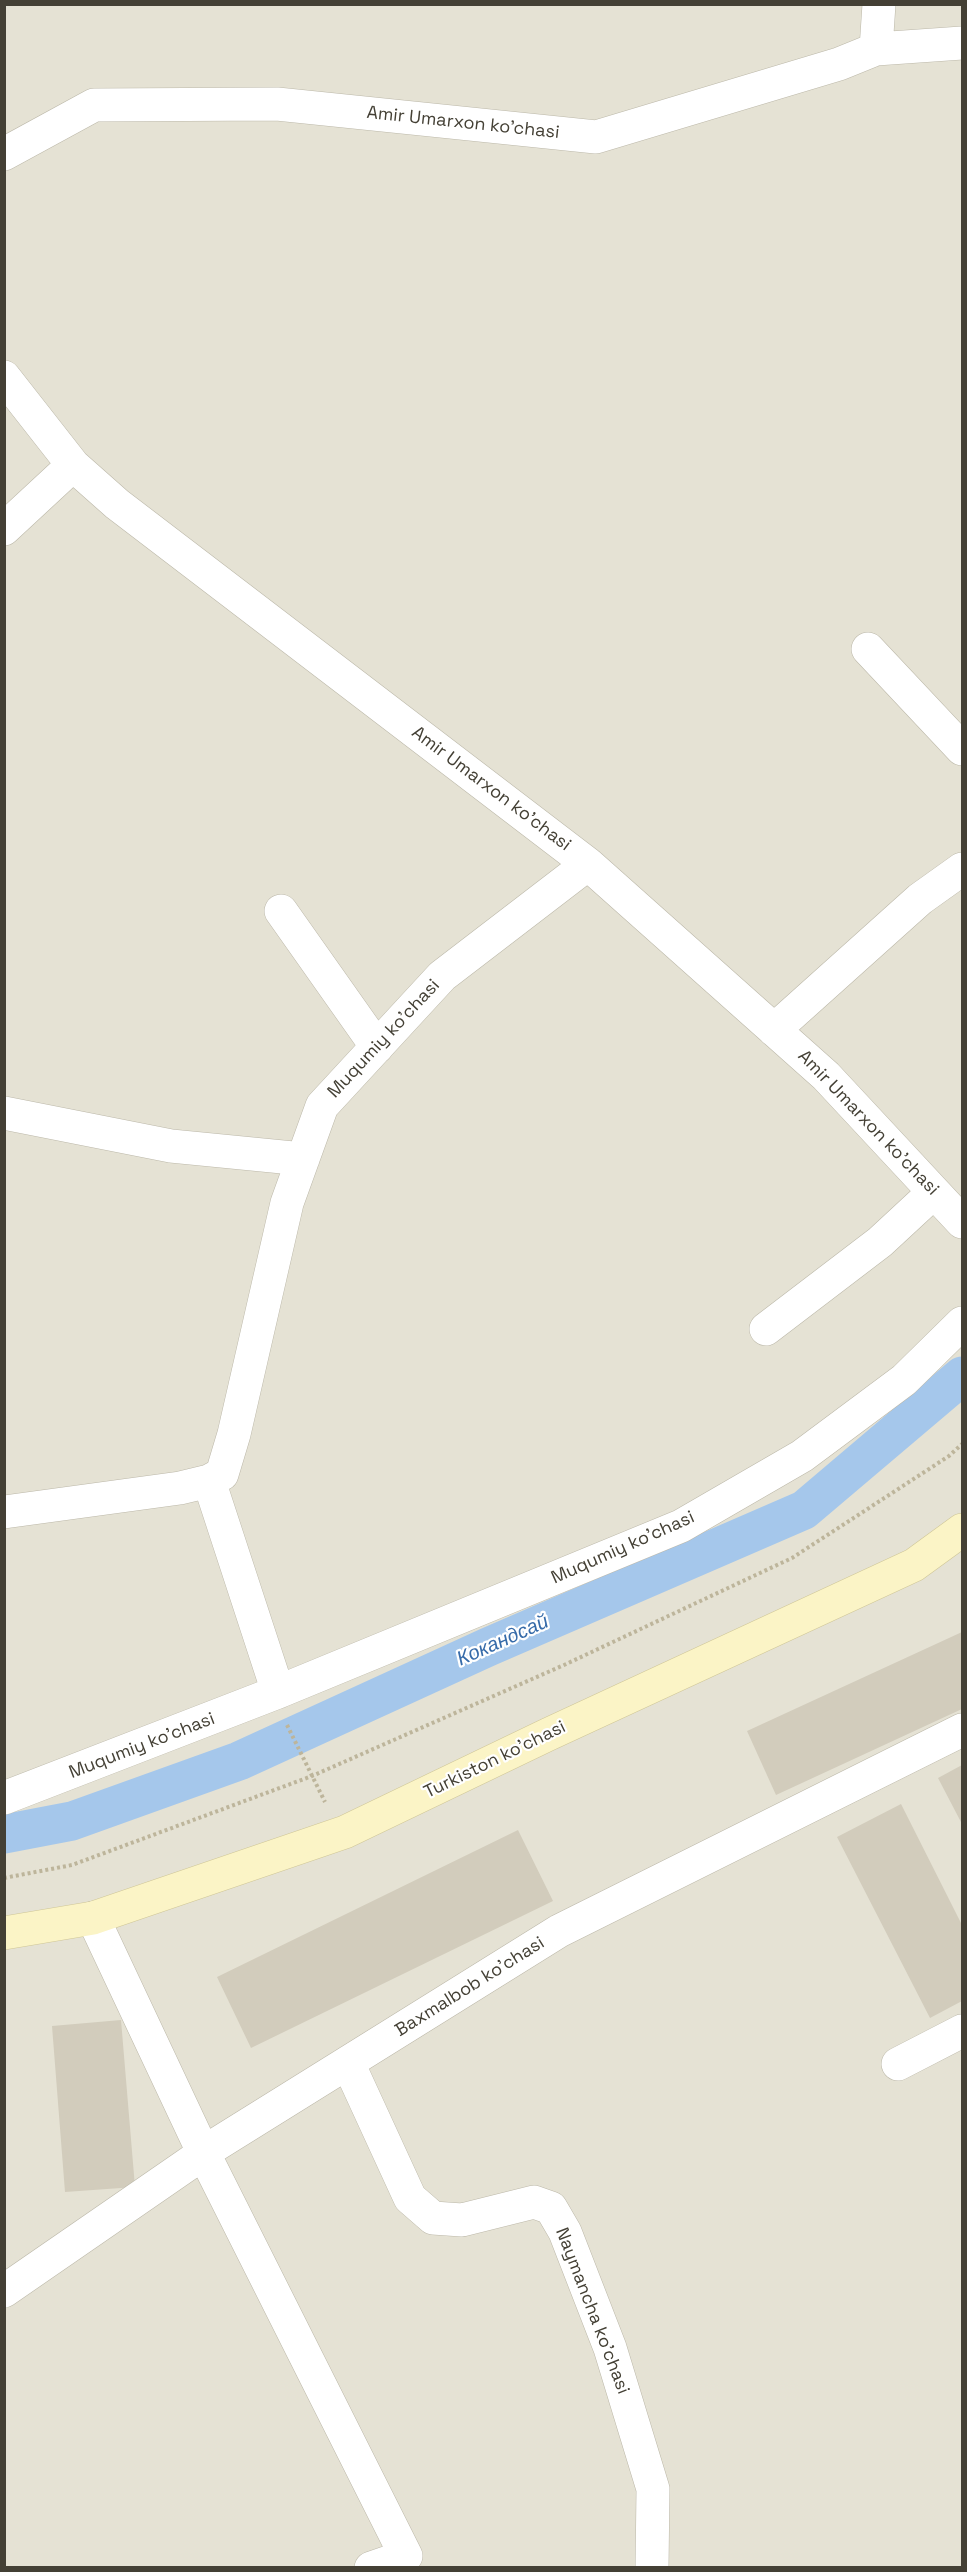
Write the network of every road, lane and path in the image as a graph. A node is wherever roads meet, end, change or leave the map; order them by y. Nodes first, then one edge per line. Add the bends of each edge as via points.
1 (879, 4) edge
2 (963, 43) edge
3 (876, 49) junction
4 (4, 154) edge
5 (4, 377) edge
6 (73, 465) junction
7 (4, 529) edge
8 (868, 649) dead end
9 (963, 749) edge
10 (588, 864) junction
11 (963, 869) edge
12 (280, 911) dead end
13 (774, 1030) junction
14 (376, 1047) junction
15 (4, 1113) edge
16 (303, 1159) junction
17 (934, 1192) junction
18 (963, 1222) edge
19 (963, 1323) edge
20 (766, 1329) dead end
21 (963, 1444) edge
22 (209, 1481) junction
23 (4, 1512) edge
24 (963, 1530) edge
25 (282, 1707) junction
26 (963, 1730) edge
27 (312, 1776) junction
28 (4, 1798) edge
29 (328, 1808) dead end
30 (4, 1878) edge
31 (93, 1918) junction
32 (4, 1933) edge
33 (963, 2031) edge
34 (348, 2063) junction
35 (898, 2064) dead end
36 (204, 2154) junction
37 (4, 2291) edge
38 (371, 2568) edge
39 (652, 2568) edge

1 - 3 street
2 - 3 street, Amir Umarxon ko'chasi
3 - 4 street, Amir Umarxon ko'chasi via 839,64 596,137 277,104 94,105
5 - 6 street, Amir Umarxon ko'chasi
6 - 7 street
6 - 10 street, Amir Umarxon ko'chasi via 117,504
8 - 9 street
10 - 13 street, Amir Umarxon ko'chasi
10 - 14 street, Muqumiy ko'chasi via 442,976
11 - 13 street via 920,899
12 - 14 street
13 - 17 street, Amir Umarxon ko'chasi via 826,1076
14 - 16 street, Muqumiy ko'chasi via 322,1106
15 - 16 street via 171,1146
16 - 22 street, Muqumiy ko'chasi via 287,1203 234,1434 222,1474
17 - 18 street, Amir Umarxon ko'chasi
17 - 20 street via 880,1242
19 - 25 street, Muqumiy ko'chasi via 904,1380 802,1456 681,1526
21 - 27 path via 792,1558 564,1665
22 - 23 street
22 - 25 street
24 - 31 main road, Turkiston ko'chasi via 914,1565 345,1832
25 - 27 path
25 - 28 street, Muqumiy ko'chasi
26 - 34 street, Baxmalbob ko'chasi via 559,1931
27 - 29 path
27 - 30 path via 72,1864
31 - 32 main road, Turkiston ko'chasi
31 - 36 street
33 - 35 street
34 - 36 street, Baxmalbob ko'chasi
34 - 39 street, Naymancha ko'chasi via 410,2198 433,2218 462,2220 534,2202 551,2208 565,2232 610,2348 653,2489
36 - 37 street, Baxmalbob ko'chasi
36 - 38 street via 406,2556

